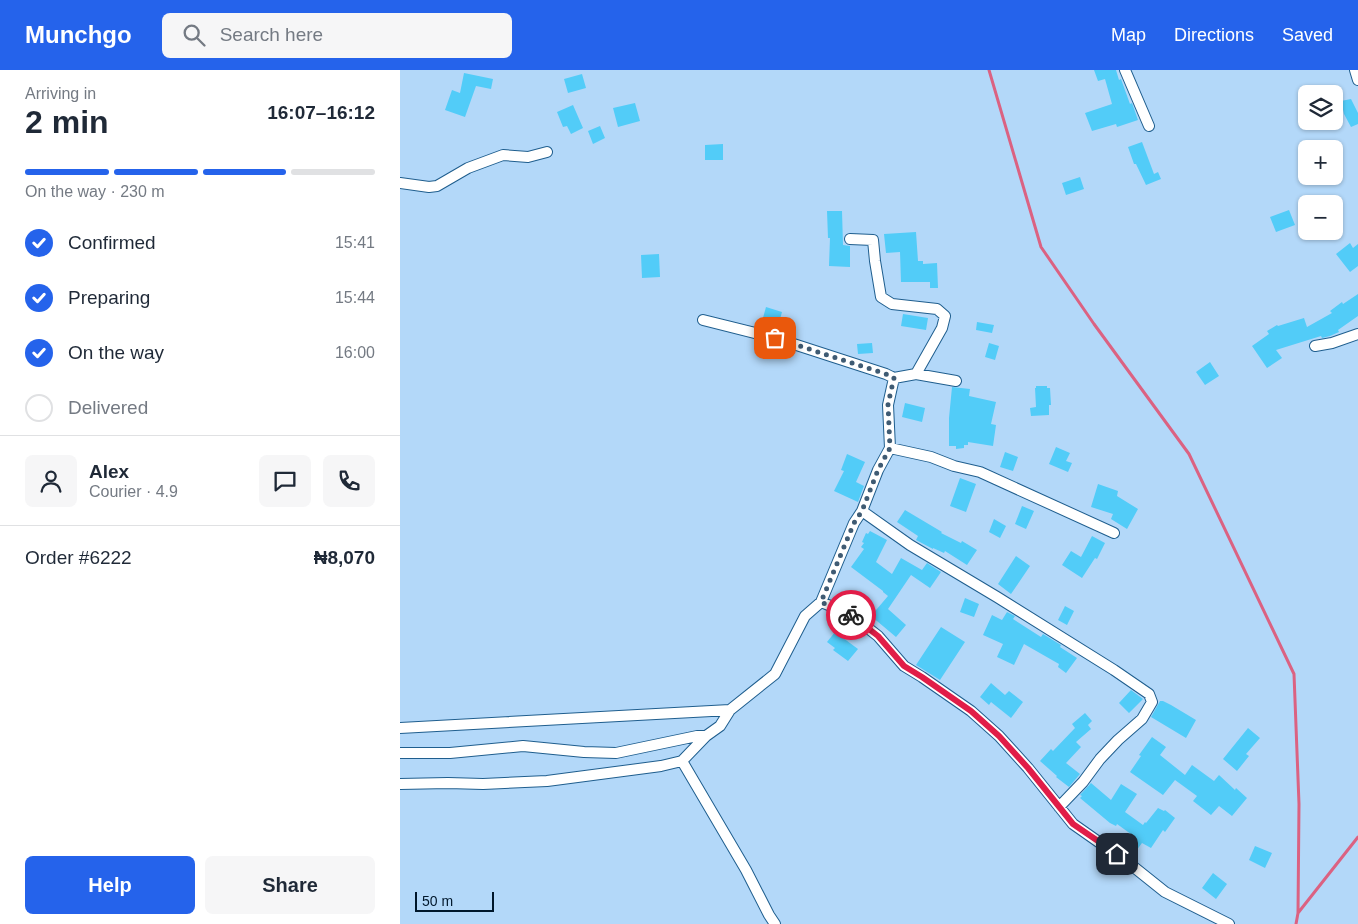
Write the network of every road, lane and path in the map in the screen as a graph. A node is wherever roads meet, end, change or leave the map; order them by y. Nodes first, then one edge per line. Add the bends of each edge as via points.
1 (1125, 70) edge
2 (1355, 70) edge
3 (1358, 80) edge
4 (1149, 126) dead end
5 (547, 152) dead end
6 (400, 183) edge
7 (850, 239) dead end
8 (703, 320) dead end
9 (1358, 334) edge
10 (1315, 346) dead end
11 (916, 374) junction
12 (894, 378) junction
13 (956, 382) dead end
14 (890, 448) junction
15 (862, 511) junction
16 (1114, 533) dead end
17 (821, 602) junction
18 (730, 710) junction
19 (400, 728) edge
20 (706, 736) junction
21 (400, 753) edge
22 (682, 762) junction
23 (400, 784) edge
24 (1059, 807) junction
25 (775, 924) edge
26 (1229, 924) edge

1 - 4 street
2 - 3 street
5 - 6 street via 528,156 502,155 468,168 437,186
7 - 11 street via 873,240 881,297 892,304 937,309 945,316 942,328
8 - 12 street via 775,338
9 - 10 street
11 - 12 street
11 - 13 street
12 - 14 street via 888,404
14 - 15 street
14 - 16 street via 980,472
15 - 17 street
15 - 24 street via 910,545 1149,694 1152,702 1146,716 1118,740
17 - 18 street via 805,616 775,674
17 - 24 street via 850,614 878,636 904,666 971,711 999,736
18 - 19 street
18 - 20 street via 720,726
20 - 21 street via 616,753 523,746 450,753
20 - 22 street
22 - 23 street via 547,781
22 - 25 street
24 - 26 street via 1073,824 1165,892

